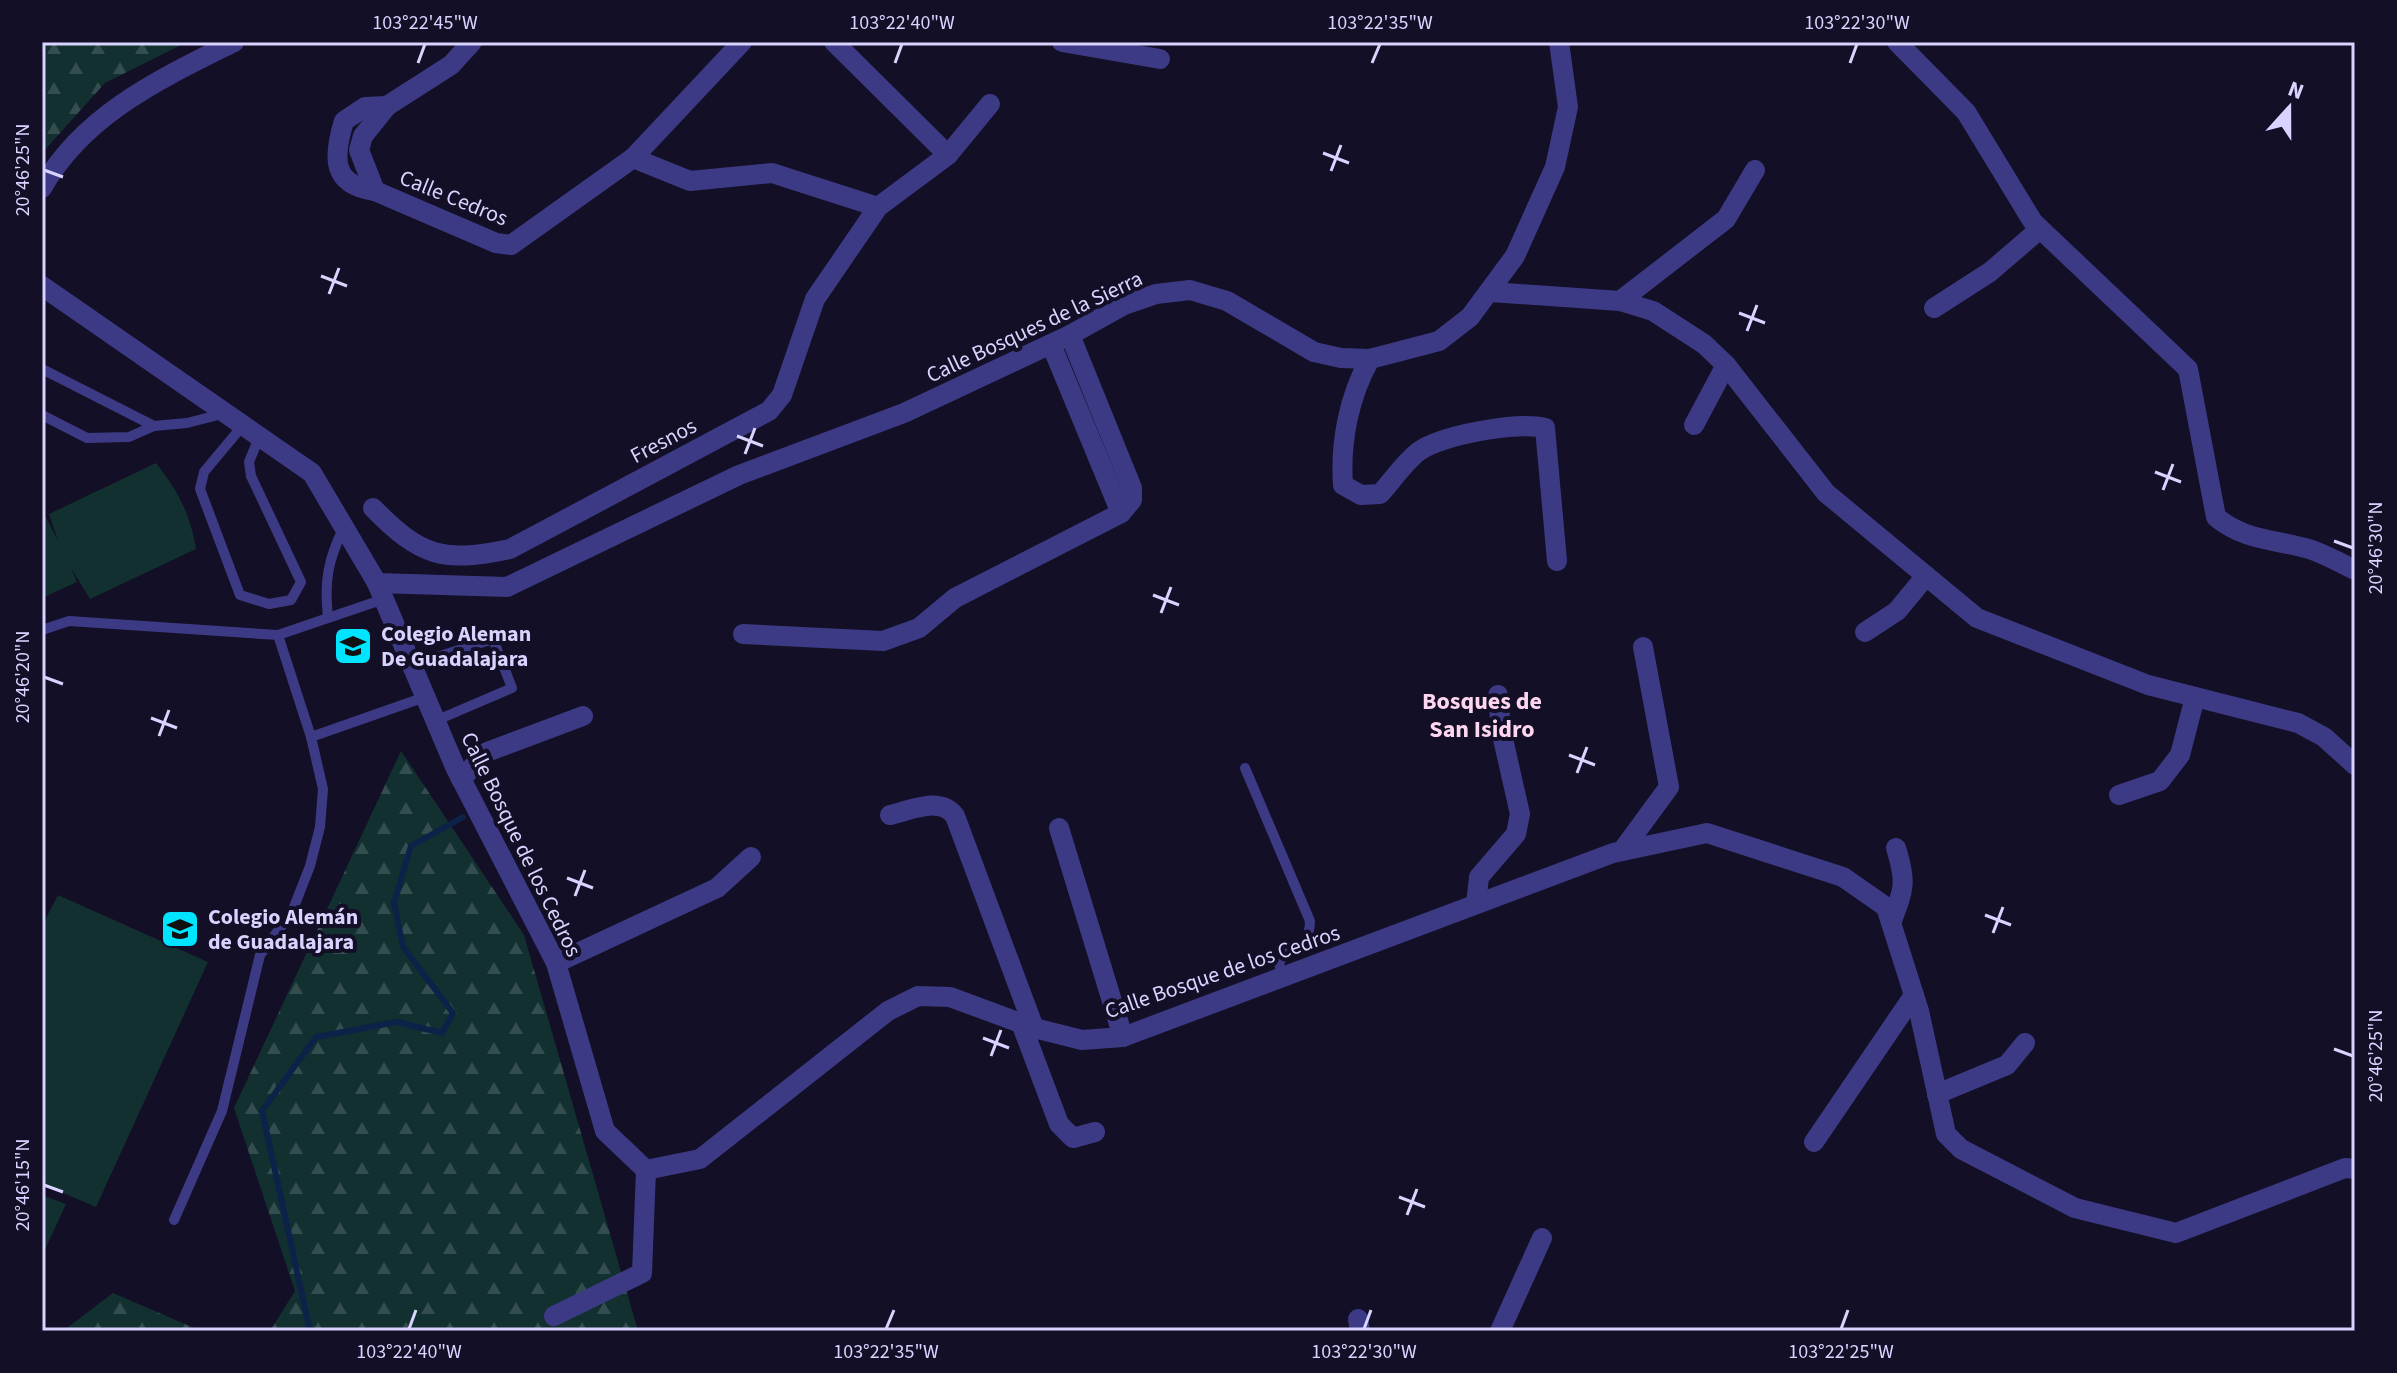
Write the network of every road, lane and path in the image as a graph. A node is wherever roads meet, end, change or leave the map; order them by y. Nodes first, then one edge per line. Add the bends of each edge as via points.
1 (234, 42) edge
2 (472, 42) edge
3 (742, 42) edge
4 (834, 42) edge
5 (1062, 42) edge
6 (1559, 42) edge
7 (1897, 42) edge
8 (1160, 59) dead end
9 (990, 104) dead end
10 (948, 155) junction
11 (633, 158) junction
12 (1755, 170) dead end
13 (42, 188) edge
14 (878, 207) junction
15 (2040, 229) junction
16 (42, 286) edge
17 (1491, 292) junction
18 (1620, 301) junction
19 (1934, 308) dead end
20 (1070, 335) junction
21 (1051, 344) junction
22 (1370, 359) junction
23 (1726, 365) junction
24 (42, 369) edge
25 (42, 415) edge
26 (244, 424) junction
27 (1694, 425) dead end
28 (154, 426) junction
29 (373, 508) dead end
30 (1121, 513) junction
31 (344, 527) junction
32 (1557, 561) dead end
33 (2355, 570) edge
34 (1926, 576) junction
35 (380, 591) junction
36 (328, 617) junction
37 (42, 630) edge
38 (1865, 632) dead end
39 (743, 634) dead end
40 (278, 635) junction
41 (1643, 647) dead end
42 (412, 665) junction
43 (1498, 695) dead end
44 (425, 697) junction
45 (2195, 697) junction
46 (583, 716) dead end
47 (435, 721) junction
48 (311, 737) junction
49 (2355, 765) edge
50 (1245, 768) dead end
51 (461, 779) junction
52 (2119, 795) dead end
53 (890, 815) dead end
54 (1059, 828) dead end
55 (1896, 848) dead end
56 (1622, 851) junction
57 (751, 857) dead end
58 (1476, 904) junction
59 (1891, 923) junction
60 (556, 963) junction
61 (1282, 978) junction
62 (1914, 995) junction
63 (1027, 1025) junction
64 (1123, 1037) junction
65 (2025, 1043) dead end
66 (1937, 1094) junction
67 (1095, 1132) dead end
68 (1814, 1142) dead end
69 (2355, 1169) edge
70 (646, 1170) junction
71 (174, 1220) dead end
72 (1542, 1238) dead end
73 (554, 1316) dead end
74 (1500, 1331) edge

1 - 13 street via 142,88 69,146
2 - 11 street, Calle Cedros via 451,65 387,106 363,136 359,150 375,191 511,245
3 - 11 street
4 - 10 street
5 - 8 street
6 - 17 street, Calle Bosques de la Sierra via 1568,107 1564,138 1531,224
7 - 15 street via 1966,112
9 - 10 street, Fresnos
10 - 14 street, Fresnos
11 - 14 street via 690,181 772,173
12 - 18 street via 1726,219
14 - 29 street, Fresnos via 815,299 782,395 769,411 510,549 472,557 433,554 399,535
15 - 19 street via 1990,272
15 - 33 street via 2188,369 2216,517 2251,539 2309,550
16 - 26 street, Calle Bosque de los Cedros
17 - 18 street
17 - 22 street, Calle Bosques de la Sierra via 1439,341
18 - 23 street via 1680,326
20 - 21 street, Calle Bosques de la Sierra
20 - 22 street, Calle Bosques de la Sierra via 1124,305 1190,290 1227,301 1314,352
20 - 30 street via 1132,488 1132,500
21 - 30 street
21 - 35 street, Calle Bosques de la Sierra via 904,413 739,475 507,587
22 - 32 street via 1359,377 1341,451 1343,485 1361,495 1380,494 1418,452 1439,442 1528,424 1545,428
23 - 27 street
23 - 34 street via 1826,493
24 - 28 lane
25 - 28 lane via 87,438 129,437
26 - 26 lane via 204,472 200,489 240,595 269,604 291,600 301,582 251,476
26 - 28 lane
26 - 31 street, Calle Bosque de los Cedros via 312,473
30 - 39 street via 955,598 919,628 883,641
31 - 35 street, Calle Bosque de los Cedros
31 - 36 lane via 326,572
34 - 38 street via 1897,611
34 - 45 street via 1977,618 2148,685
35 - 36 lane
35 - 42 street, Calle Bosque de los Cedros
36 - 40 lane
37 - 40 lane via 69,621
40 - 48 lane
41 - 56 street via 1669,787
42 - 44 street, Calle Bosque de los Cedros
42 - 47 lane via 493,639 512,688
43 - 58 street via 1520,814 1516,834 1479,877
44 - 47 street, Calle Bosque de los Cedros
44 - 48 lane
45 - 49 street via 2298,723 2324,737
45 - 52 street via 2180,755 2160,781
46 - 51 street via 487,752
47 - 51 street, Calle Bosque de los Cedros
48 - 71 lane via 323,789 310,866 292,912 260,955 222,1111
50 - 61 lane via 1310,921 1303,946 1279,962
51 - 60 street, Calle Bosque de los Cedros
53 - 63 street via 937,804 955,816
54 - 64 street
55 - 59 street via 1905,888
56 - 58 street, Calle Bosque de los Cedros
56 - 59 street, Calle Bosque de los Cedros via 1707,833 1843,877 1886,907
57 - 60 street via 717,888
58 - 61 street, Calle Bosque de los Cedros
59 - 62 street, Calle Bosque de los Cedros
60 - 70 street, Calle Bosque de los Cedros via 605,1131
61 - 64 street, Calle Bosque de los Cedros
62 - 66 street, Calle Bosque de los Cedros
62 - 68 street
63 - 64 street, Calle Bosque de los Cedros via 1082,1040
63 - 67 street via 1059,1124 1073,1138
63 - 70 street, Calle Bosque de los Cedros via 950,997 918,996 888,1011 700,1159
65 - 66 street via 2007,1065
66 - 69 street, Calle Bosque de los Cedros via 1946,1134 1961,1149 2075,1208 2176,1233 2345,1168
70 - 73 street via 642,1273
72 - 74 street

